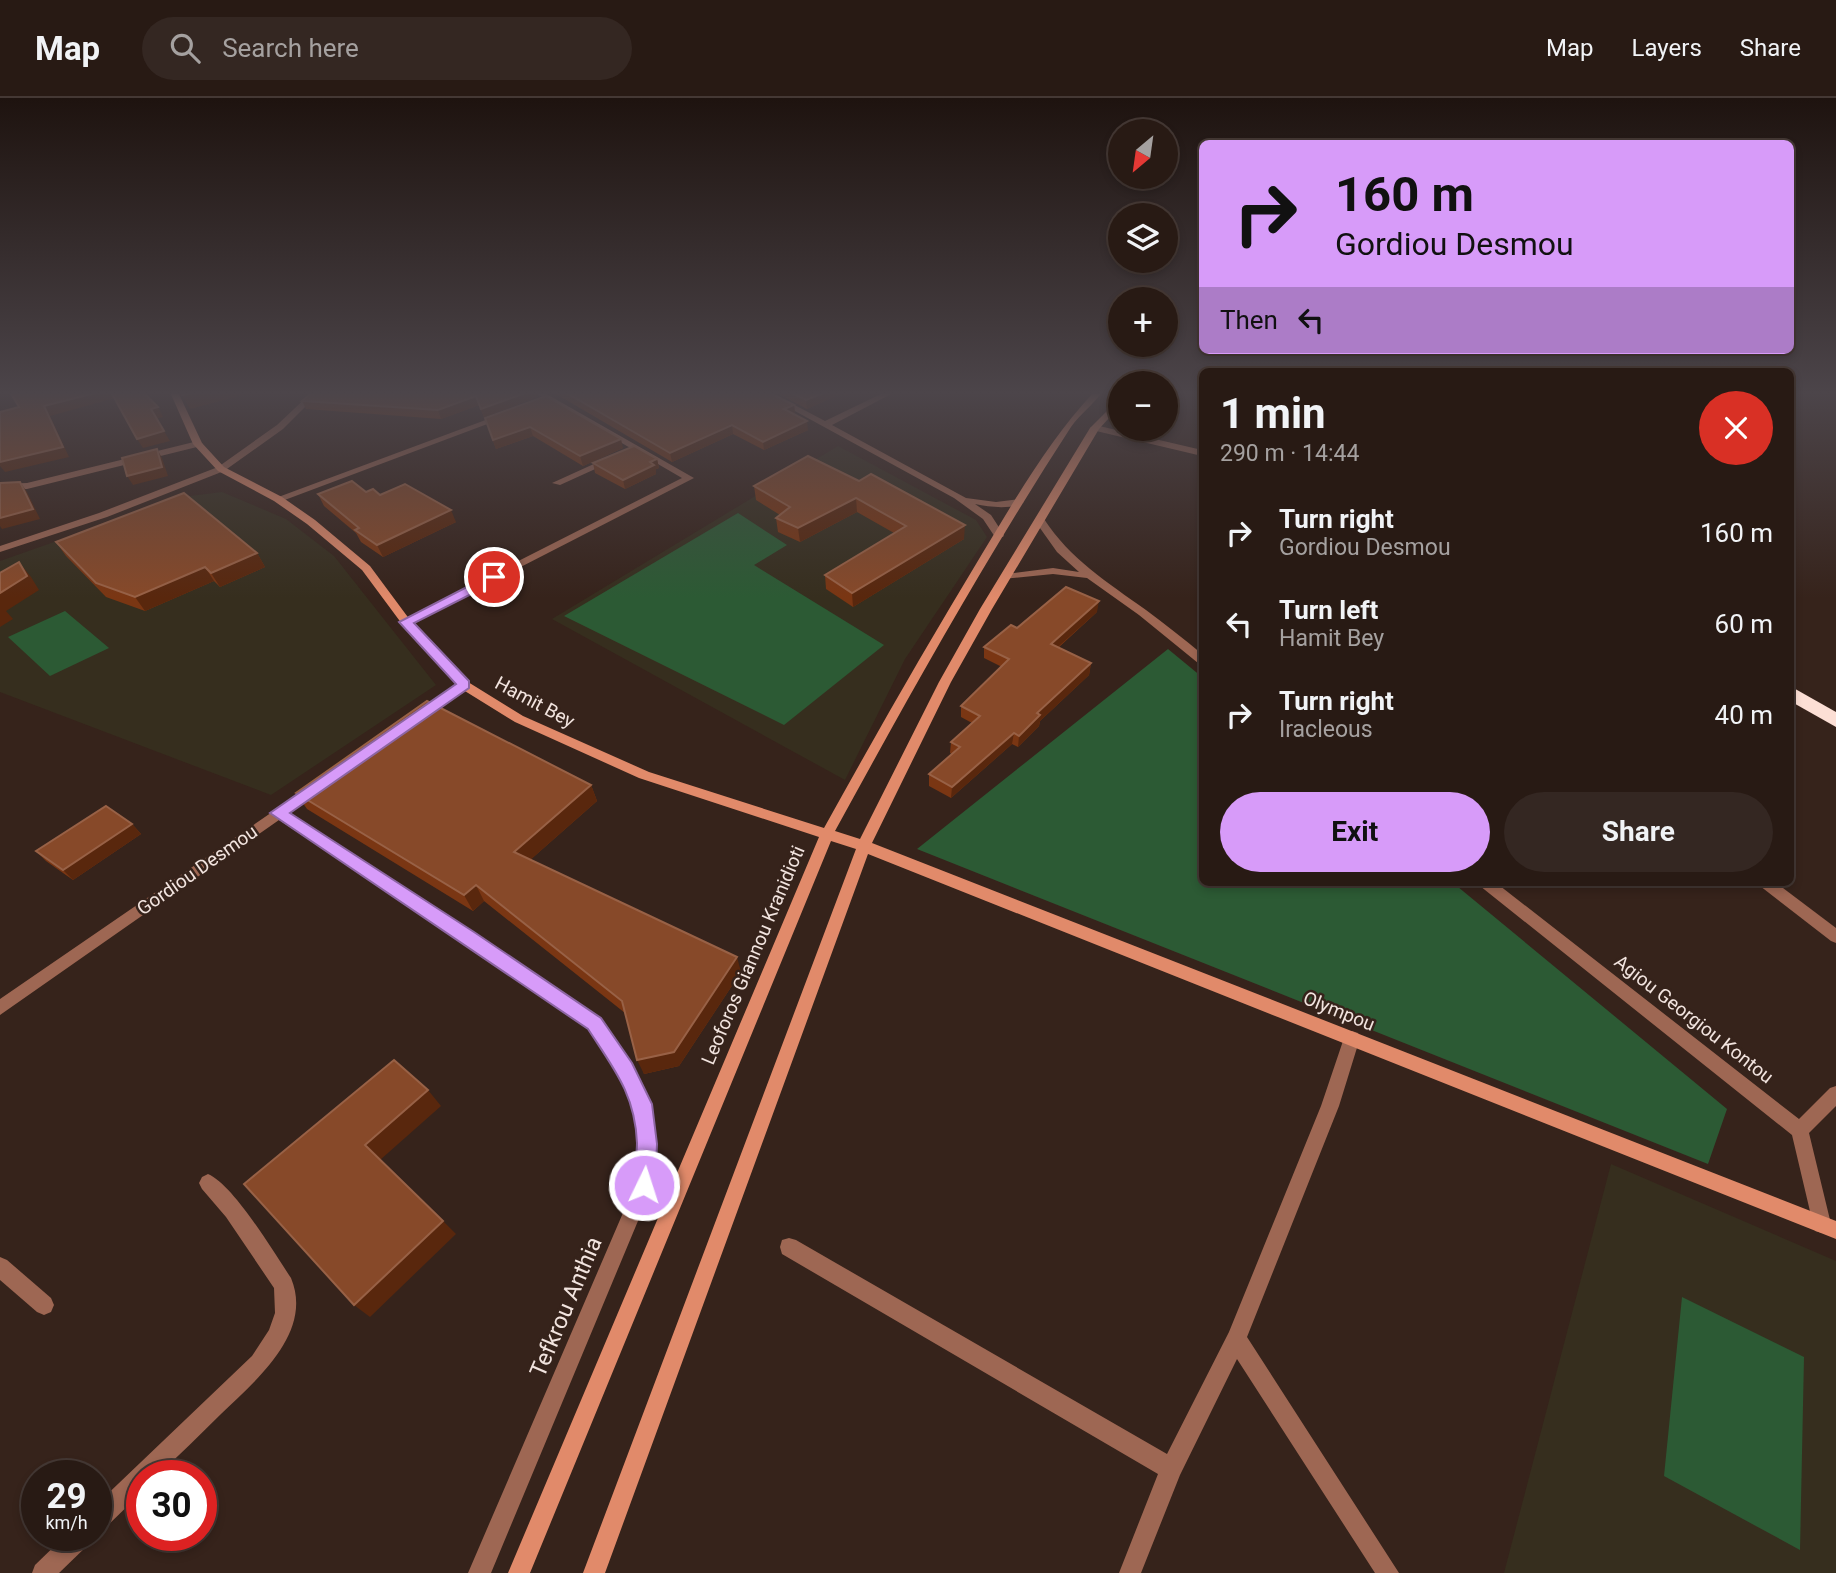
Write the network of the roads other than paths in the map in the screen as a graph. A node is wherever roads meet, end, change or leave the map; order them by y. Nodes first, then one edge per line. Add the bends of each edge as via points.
1 (129, 461) edge
2 (213, 461) edge
3 (233, 461) edge
4 (382, 461) edge
5 (606, 461) edge
6 (660, 461) edge
7 (893, 461) edge
8 (1045, 461) edge
9 (1076, 461) edge
10 (221, 469) junction
11 (557, 483) dead end
12 (0, 487) edge
13 (957, 496) junction
14 (278, 499) junction
15 (1019, 502) junction
16 (1040, 521) junction
17 (999, 535) junction
18 (0, 549) edge
19 (1006, 577) junction
20 (1095, 580) junction
21 (406, 622) junction
22 (1199, 658) edge
23 (464, 685) junction
24 (1794, 695) edge
25 (1836, 721) edge
26 (409, 722) edge
27 (322, 783) edge
28 (278, 813) junction
29 (827, 834) junction
30 (864, 846) junction
31 (1490, 886) edge
32 (1770, 886) edge
33 (1836, 937) edge
34 (0, 1008) edge
35 (1352, 1038) junction
36 (1836, 1094) edge
37 (1800, 1130) junction
38 (208, 1183) dead end
39 (1829, 1227) edge
40 (789, 1247) dead end
41 (0, 1267) edge
42 (44, 1305) dead end
43 (1236, 1339) junction
44 (158, 1460) edge
45 (1171, 1469) junction
46 (126, 1492) edge
47 (112, 1505) edge
48 (66, 1551) edge
49 (43, 1573) edge
50 (479, 1573) edge
51 (519, 1573) edge
52 (594, 1573) edge
53 (1130, 1573) edge
54 (1388, 1573) edge

1 - 12 street via 27,486
2 - 10 main road, Hamit Bey
3 - 10 street
4 - 14 street
5 - 11 street
6 - 21 street via 689,478
7 - 13 street
8 - 15 main road, Leoforos Giannou Kranidioti
9 - 16 main road
10 - 14 main road, Hamit Bey
10 - 18 street
13 - 15 street via 986,504
13 - 17 street via 987,517
14 - 21 main road, Hamit Bey via 366,568
15 - 17 main road, Leoforos Giannou Kranidioti
16 - 19 main road
16 - 20 street via 1061,553
17 - 29 main road, Leoforos Giannou Kranidioti
19 - 20 street via 1053,571
19 - 30 main road via 945,682
20 - 22 street
21 - 23 main road, Hamit Bey
23 - 26 street
23 - 29 main road, Hamit Bey via 519,719 633,770
24 - 25 highway
27 - 28 street, Gordiou Desmou
28 - 34 street, Gordiou Desmou
28 - 50 street, Tefkrou Anthia via 595,1024 642,1104 647,1144 644,1185
29 - 30 main road, Olympou
29 - 51 main road, Leoforos Giannou Kranidioti
30 - 35 main road, Olympou
30 - 52 main road
31 - 37 street, Agiou Georgiou Kontou
32 - 33 street
35 - 39 main road, Olympou
35 - 43 street via 1330,1106
36 - 37 street
37 - 39 street
38 - 44 street via 233,1210 284,1286 285,1314 277,1336 258,1363
40 - 45 street
41 - 42 street
43 - 45 street
43 - 54 street
45 - 53 street
46 - 47 street
48 - 49 street

